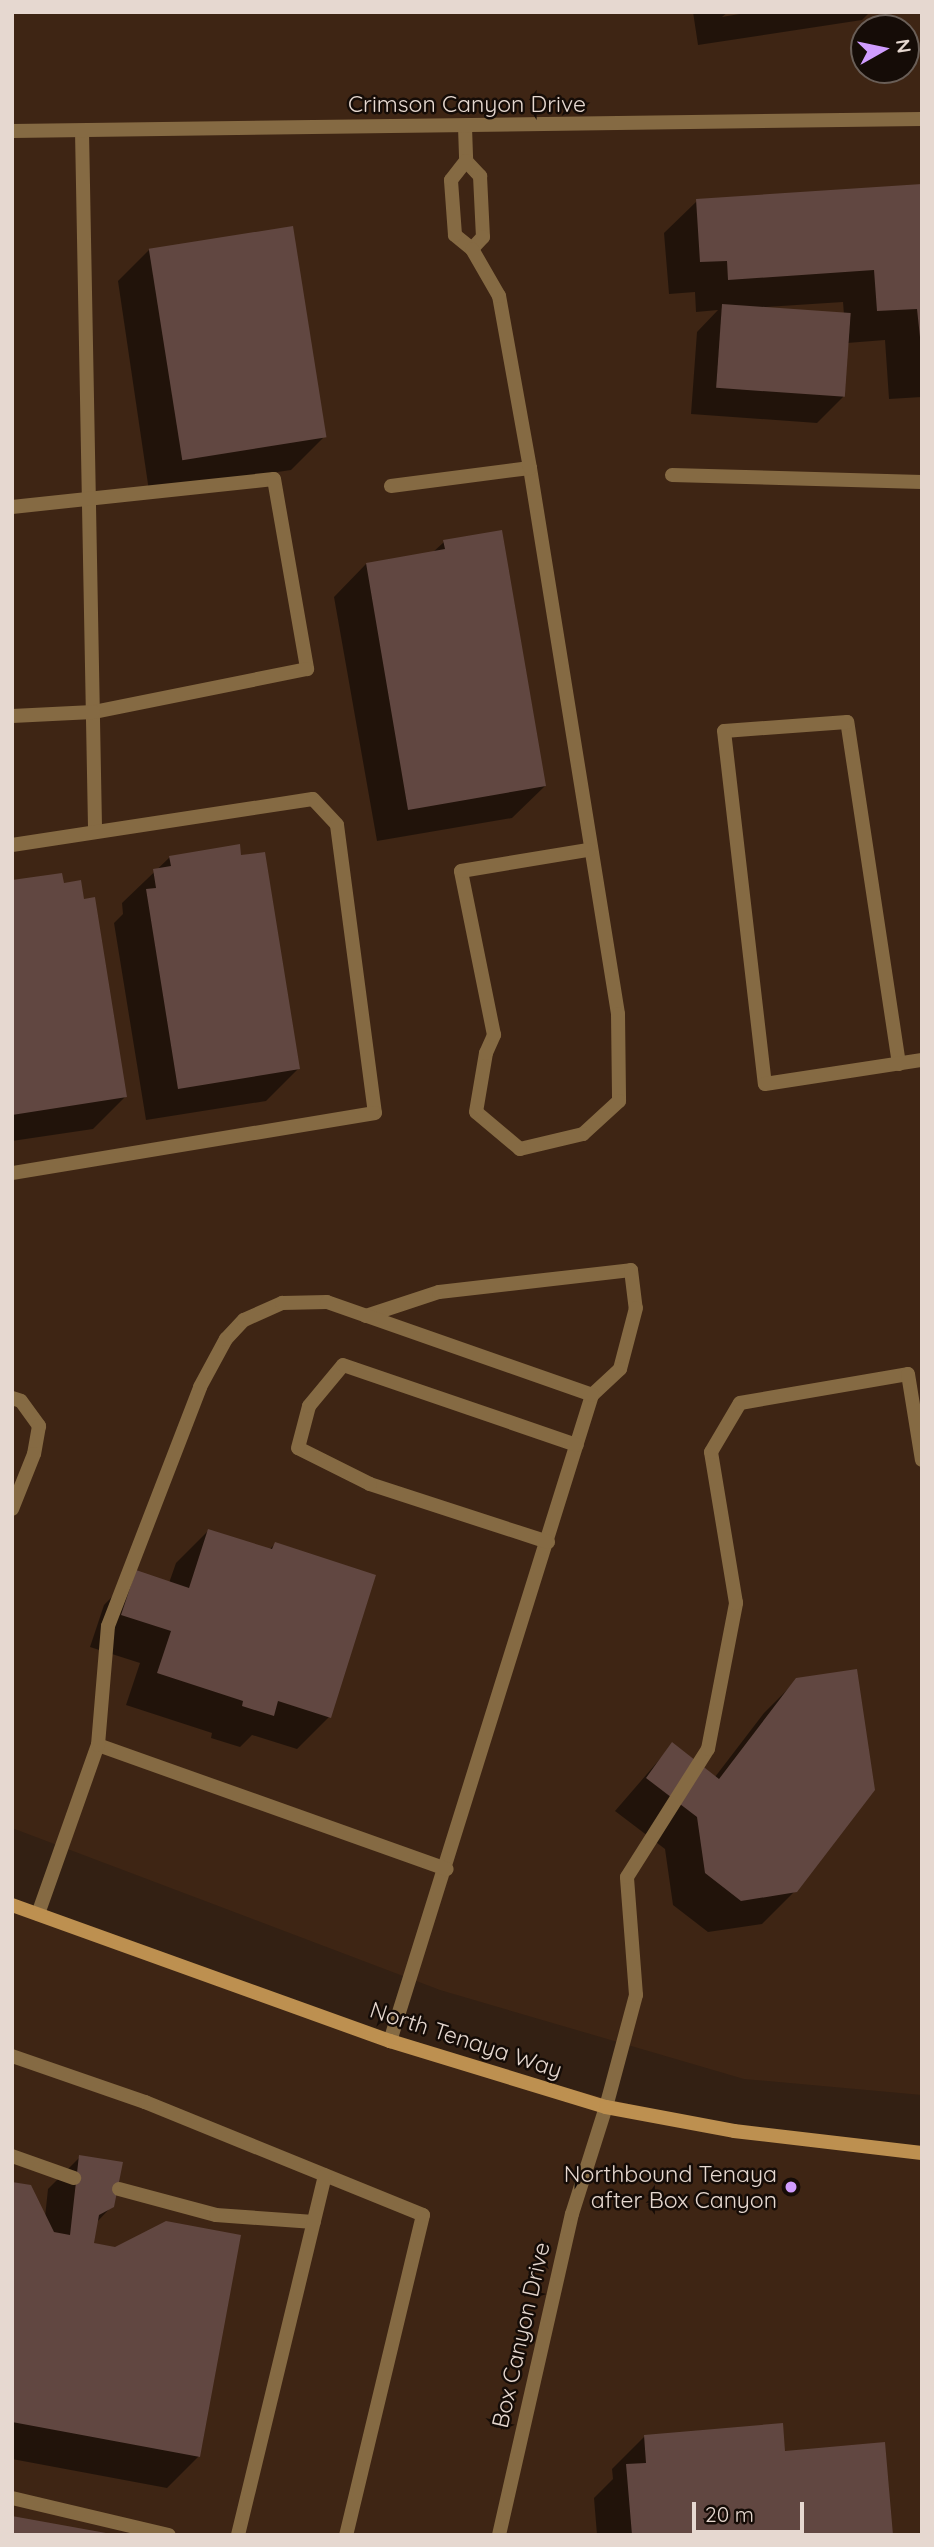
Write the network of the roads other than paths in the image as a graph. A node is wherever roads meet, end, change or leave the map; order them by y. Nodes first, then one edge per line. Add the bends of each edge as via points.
1 (922, 119) edge
2 (465, 127) junction
3 (12, 131) edge
4 (82, 131) junction
5 (466, 161) junction
6 (472, 249) junction
7 (530, 468) junction
8 (672, 475) dead end
9 (922, 482) edge
10 (391, 486) dead end
11 (89, 501) junction
12 (12, 507) edge
13 (93, 712) junction
14 (12, 716) edge
15 (95, 830) junction
16 (12, 845) edge
17 (589, 850) junction
18 (922, 1060) edge
19 (899, 1064) junction
20 (12, 1173) edge
21 (366, 1316) junction
22 (592, 1395) junction
23 (12, 1398) edge
24 (577, 1445) junction
25 (922, 1460) edge
26 (12, 1509) edge
27 (548, 1542) junction
28 (98, 1745) junction
29 (447, 1869) junction
30 (12, 1905) edge
31 (38, 1914) junction
32 (390, 2041) junction
33 (12, 2056) edge
34 (606, 2107) junction
35 (922, 2153) edge
36 (12, 2156) edge
37 (325, 2175) junction
38 (74, 2178) dead end
39 (119, 2189) dead end
40 (314, 2222) junction
41 (12, 2498) edge
42 (169, 2535) edge
43 (238, 2535) edge
44 (346, 2535) edge
45 (499, 2535) edge

1 - 2 street, Crimson Canyon Drive
2 - 4 street, Crimson Canyon Drive
2 - 5 street
3 - 4 street, Crimson Canyon Drive
4 - 11 street
5 - 6 street via 480,176 483,237
5 - 6 street via 451,180 455,236
6 - 7 street via 499,296
7 - 10 street
7 - 17 street
8 - 9 street
11 - 12 street
11 - 13 street
11 - 13 street via 274,479 307,669
13 - 14 street
13 - 15 street
15 - 16 street
15 - 20 street via 313,799 337,825 375,1113
17 - 17 street via 618,1014 619,1101 583,1134 520,1149 476,1112 486,1053 494,1035 461,871
18 - 19 street
19 - 19 street via 765,1084 724,731 847,722
21 - 22 street
21 - 22 street via 439,1292 631,1270 636,1308 620,1369
21 - 28 street via 327,1302 282,1303 244,1320 226,1339 200,1387 108,1626
22 - 24 street
23 - 26 street via 21,1401 39,1426 34,1454
24 - 27 street
24 - 27 street via 343,1364 309,1406 299,1448 370,1484
25 - 34 street, Box Canyon Drive via 908,1374 740,1403 711,1452 736,1603 708,1749 627,1877 636,1995
27 - 29 street
28 - 29 street
28 - 31 street
29 - 32 street
30 - 31 main road, North Tenaya Way
31 - 32 main road, North Tenaya Way
32 - 34 main road, North Tenaya Way
33 - 37 street via 145,2102
34 - 35 main road, North Tenaya Way via 734,2131
34 - 45 street, Box Canyon Drive via 572,2214
36 - 38 street
37 - 40 street
37 - 44 street via 423,2215
39 - 40 street via 216,2214
40 - 43 street
41 - 42 street

